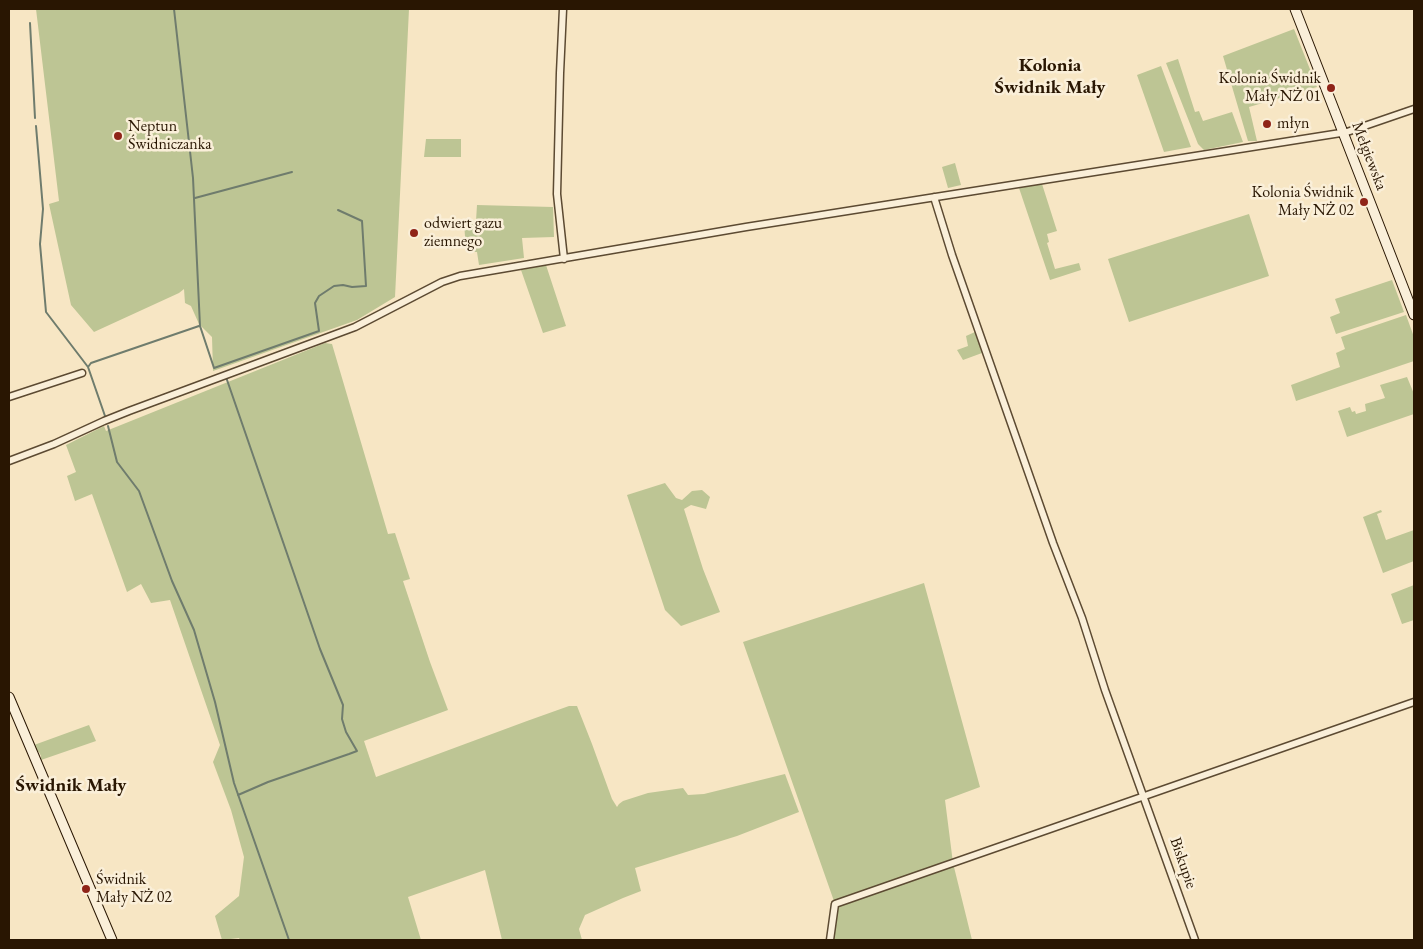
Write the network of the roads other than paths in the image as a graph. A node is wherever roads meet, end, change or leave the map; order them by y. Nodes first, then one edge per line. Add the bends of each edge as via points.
1 (564, 9) edge
2 (1295, 9) edge
3 (1414, 109) edge
4 (1343, 132) junction
5 (934, 197) junction
6 (564, 258) junction
7 (1414, 314) edge
8 (82, 373) dead end
9 (9, 397) edge
10 (9, 461) edge
11 (9, 697) edge
12 (1414, 702) edge
13 (1144, 795) junction
14 (112, 940) edge
15 (830, 940) edge
16 (1195, 940) edge

1 - 6 street via 558,194
2 - 4 main road, Mełgiewska
3 - 4 street
4 - 5 street
4 - 7 main road, Mełgiewska
5 - 6 street
5 - 13 street, Biskupie
6 - 10 street via 450,279 355,328 121,414
8 - 9 street
11 - 14 main road
12 - 13 street
13 - 15 street via 835,904
13 - 16 street, Biskupie

